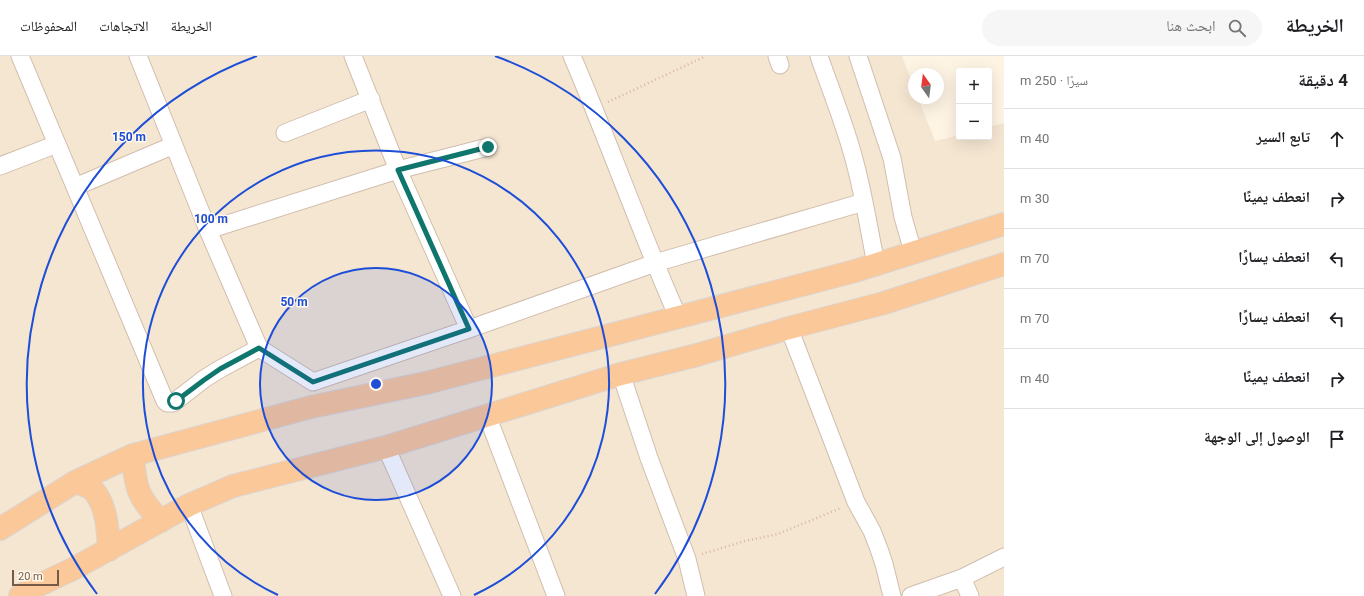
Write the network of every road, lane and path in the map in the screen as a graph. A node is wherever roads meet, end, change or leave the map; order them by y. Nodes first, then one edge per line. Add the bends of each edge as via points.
1 (20, 56) edge
2 (138, 56) edge
3 (353, 56) edge
4 (572, 56) edge
5 (706, 56) edge
6 (819, 56) edge
7 (858, 56) edge
8 (371, 99) junction
9 (594, 108) junction
10 (285, 133) dead end
11 (57, 144) junction
12 (174, 145) junction
13 (488, 147) dead end
14 (0, 166) edge
15 (398, 170) junction
16 (75, 187) junction
17 (864, 202) junction
18 (1004, 224) edge
19 (208, 230) junction
20 (913, 252) junction
21 (655, 263) junction
22 (876, 264) junction
23 (1004, 264) edge
24 (678, 317) junction
25 (789, 328) junction
26 (469, 329) junction
27 (259, 348) junction
28 (621, 374) junction
29 (487, 415) junction
30 (386, 447) junction
31 (133, 455) junction
32 (75, 482) junction
33 (856, 502) junction
34 (189, 505) junction
35 (161, 521) junction
36 (0, 529) edge
37 (109, 550) junction
38 (1004, 557) edge
39 (687, 559) junction
40 (962, 578) junction
41 (20, 596) edge
42 (224, 596) edge
43 (452, 596) edge
44 (556, 596) edge
45 (696, 596) edge
46 (892, 596) edge
47 (911, 596) edge
48 (970, 596) edge

1 - 11 street
2 - 12 street
3 - 8 street
4 - 9 street
5 - 9 path
6 - 17 street via 855,162
7 - 20 street via 892,158 903,217
8 - 10 street
8 - 15 street
9 - 21 street
11 - 14 street
11 - 16 street
12 - 16 street
12 - 19 street
13 - 15 street
15 - 19 street
15 - 26 street
16 - 27 street via 167,403 173,403 220,369
17 - 21 street
17 - 22 street
18 - 20 highway
19 - 27 street
20 - 22 highway
21 - 24 street
21 - 26 street
22 - 24 highway
23 - 25 highway via 884,303
24 - 31 highway via 426,383 311,407
25 - 28 highway
25 - 33 street
26 - 27 street via 313,382
28 - 29 highway
28 - 39 street
29 - 30 highway
29 - 44 street
30 - 34 highway via 233,486
30 - 43 street
31 - 32 highway
31 - 35 highway via 139,492
32 - 36 highway
32 - 37 highway via 92,489 102,505 108,528
33 - 39 path via 778,534
33 - 46 street via 879,549
34 - 35 highway
34 - 42 street
35 - 37 highway
37 - 41 highway
38 - 40 street
39 - 45 street
40 - 47 street
40 - 48 street

